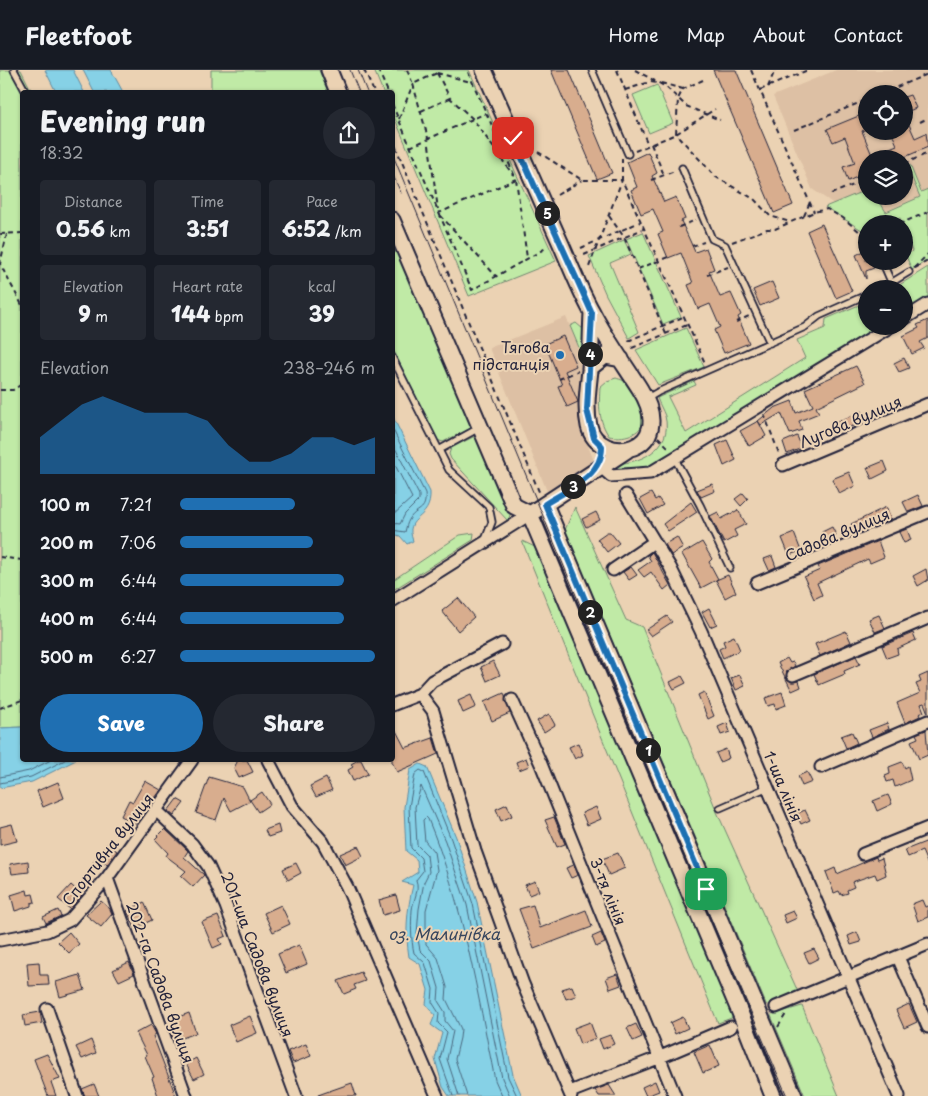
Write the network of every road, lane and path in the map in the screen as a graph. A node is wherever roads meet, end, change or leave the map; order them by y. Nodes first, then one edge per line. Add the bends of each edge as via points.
1 (14, 70) edge
2 (329, 70) edge
3 (364, 70) edge
4 (378, 70) edge
5 (407, 70) edge
6 (436, 70) edge
7 (467, 70) edge
8 (484, 70) edge
9 (592, 70) edge
10 (617, 70) edge
11 (635, 70) edge
12 (751, 70) edge
13 (775, 70) edge
14 (808, 70) edge
15 (437, 73) junction
16 (928, 74) edge
17 (702, 80) dead end
18 (472, 83) junction
19 (658, 83) junction
20 (413, 84) junction
21 (902, 85) edge
22 (768, 87) junction
23 (683, 89) junction
24 (25, 90) edge
25 (337, 90) edge
26 (373, 90) edge
27 (387, 90) edge
28 (625, 90) junction
29 (760, 90) junction
30 (450, 98) junction
31 (678, 99) junction
32 (858, 103) edge
33 (715, 109) dead end
34 (395, 111) edge
35 (421, 111) junction
36 (486, 113) junction
37 (708, 116) junction
38 (928, 118) edge
39 (473, 119) junction
40 (399, 120) junction
41 (720, 120) dead end
42 (920, 122) dead end
43 (794, 130) dead end
44 (676, 134) junction
45 (428, 138) junction
46 (622, 144) junction
47 (395, 145) edge
48 (649, 145) junction
49 (410, 147) junction
50 (538, 152) dead end
51 (628, 154) joint
52 (928, 154) edge
53 (913, 160) edge
54 (682, 168) joint
55 (664, 175) junction
56 (516, 179) junction
57 (582, 180) junction
58 (622, 180) junction
59 (651, 180) dead end
60 (858, 183) edge
61 (831, 194) dead end
62 (557, 195) dead end
63 (810, 202) junction
64 (814, 212) junction
65 (928, 212) edge
66 (439, 213) junction
67 (609, 216) junction
68 (804, 216) junction
69 (703, 217) junction
70 (913, 218) edge
71 (640, 222) junction
72 (790, 222) junction
73 (395, 227) edge
74 (679, 227) dead end
75 (643, 229) junction
76 (858, 230) edge
77 (620, 231) junction
78 (20, 233) edge
79 (0, 234) edge
80 (7, 234) junction
81 (624, 237) junction
82 (712, 238) junction
83 (600, 240) junction
84 (725, 245) junction
85 (692, 246) dead end
86 (546, 248) dead end
87 (581, 248) dead end
88 (596, 250) junction
89 (928, 254) edge
90 (584, 255) dead end
91 (668, 257) dead end
92 (527, 259) junction
93 (658, 261) junction
94 (928, 261) edge
95 (734, 265) junction
96 (590, 267) dead end
97 (638, 269) junction
98 (909, 272) dead end
99 (707, 275) dead end
100 (496, 276) junction
101 (898, 280) edge
102 (858, 299) edge
103 (20, 301) edge
104 (928, 304) edge
105 (592, 313) junction
106 (756, 313) junction
107 (913, 313) edge
108 (684, 317) junction
109 (736, 322) dead end
110 (687, 325) junction
111 (662, 326) junction
112 (666, 334) junction
113 (876, 335) edge
114 (628, 341) dead end
115 (770, 344) junction
116 (632, 348) dead end
117 (621, 360) junction
118 (395, 363) edge
119 (588, 368) junction
120 (709, 370) junction
121 (560, 379) dead end
122 (20, 385) edge
123 (0, 390) edge
124 (646, 399) junction
125 (928, 404) edge
126 (760, 405) junction
127 (480, 428) junction
128 (651, 431) junction
129 (602, 446) junction
130 (628, 449) junction
131 (439, 450) junction
132 (675, 459) junction
133 (783, 465) joint
134 (603, 471) junction
135 (626, 495) dead end
136 (545, 504) junction
137 (928, 512) edge
138 (530, 514) junction
139 (654, 542) junction
140 (484, 545) junction
141 (0, 557) edge
142 (20, 560) edge
143 (730, 568) dead end
144 (613, 570) dead end
145 (757, 583) dead end
146 (395, 599) edge
147 (928, 618) edge
148 (502, 644) dead end
149 (793, 675) dead end
150 (420, 694) junction
151 (512, 700) dead end
152 (20, 701) edge
153 (395, 703) edge
154 (0, 708) edge
155 (928, 721) edge
156 (191, 762) edge
157 (269, 762) edge
158 (821, 767) dead end
159 (768, 787) junction
160 (720, 808) dead end
161 (157, 811) junction
162 (928, 828) edge
163 (863, 854) dead end
164 (107, 878) junction
165 (0, 940) edge
166 (928, 944) edge
167 (898, 957) junction
168 (848, 977) junction
169 (795, 999) junction
170 (776, 1007) tunnel mouth
171 (47, 1009) dead end
172 (731, 1027) tunnel mouth
173 (928, 1027) edge
174 (776, 1031) dead end
175 (658, 1058) junction
176 (571, 1094) edge
177 (78, 1096) edge
178 (186, 1096) edge
179 (296, 1096) edge
180 (437, 1096) edge
181 (674, 1096) edge
182 (773, 1096) edge
183 (794, 1096) edge
184 (899, 1096) edge

1 - 24 lane
2 - 25 main road
3 - 26 path
4 - 27 path
5 - 20 path
6 - 15 path
7 - 18 path
8 - 105 main road
9 - 46 lane
10 - 28 path
11 - 19 path
12 - 29 path
13 - 22 path
14 - 22 path
15 - 18 path
15 - 20 path
15 - 30 path
16 - 21 path
17 - 23 path
18 - 36 path
19 - 23 path
19 - 28 path via 650,82
19 - 31 path
20 - 35 path
20 - 40 path
22 - 29 path
23 - 31 path
28 - 48 path
29 - 63 path
30 - 35 path
30 - 39 path
31 - 37 path
31 - 44 path
32 - 43 path
33 - 37 path
34 - 40 path
35 - 45 path
36 - 39 path
36 - 56 path
37 - 41 path
37 - 44 path
38 - 42 path
39 - 45 path
39 - 56 path
40 - 49 path
44 - 48 path
44 - 72 path via 716,177 754,199 770,216
45 - 49 path
45 - 66 path
46 - 51 lane
46 - 58 path
47 - 136 path
48 - 51 path
48 - 55 path
49 - 66 path
50 - 57 path
52 - 53 path
54 - 55 path
54 - 69 lane
55 - 59 path
56 - 66 path
56 - 92 path
57 - 58 path
57 - 62 path
58 - 67 path
58 - 71 path
60 - 61 path
63 - 64 path
63 - 68 path
64 - 68 path
64 - 76 path via 827,209
65 - 70 path
66 - 100 path
66 - 100 path via 472,290
67 - 77 path
67 - 83 path
68 - 72 path
69 - 74 path
69 - 82 lane
71 - 75 path
71 - 77 path
72 - 84 path
73 - 127 main road
75 - 81 path
75 - 93 path
77 - 81 path
77 - 83 path
78 - 80 path
79 - 80 path
80 - 103 path via 0,264
81 - 88 path
81 - 97 path
82 - 84 lane
82 - 85 path
83 - 87 path
83 - 88 path
84 - 95 lane
86 - 92 path
88 - 90 path
88 - 96 path
89 - 94 path via 912,270
91 - 93 path
92 - 100 path
93 - 97 path
93 - 108 path
95 - 99 path
95 - 106 lane
97 - 111 path
98 - 101 lane
102 - 115 lane
104 - 107 street
105 - 117 main road
105 - 119 main road
106 - 109 path
106 - 115 lane
108 - 110 path
108 - 111 path
110 - 112 path
110 - 120 path
111 - 112 path
111 - 114 path
112 - 116 path
113 - 126 street
115 - 120 lane
117 - 119 main road via 605,356
117 - 124 main road
118 - 131 lane
119 - 121 path
119 - 129 main road via 589,427
120 - 124 lane
122 - 123 path via 13,390
124 - 128 main road via 653,421
125 - 133 street, Лугова вулиця
126 - 132 street
126 - 133 path
127 - 131 lane
127 - 138 main road via 514,506
128 - 130 main road via 639,444
128 - 132 path via 667,445
129 - 130 main road
129 - 134 main road
130 - 134 main road
131 - 140 lane via 449,470 489,507 492,522
132 - 134 street via 650,473
132 - 143 lane
134 - 136 main road
135 - 139 street, 1-ша лінія
136 - 138 main road
136 - 183 main road
137 - 145 street, Садова вулиця
138 - 140 street
138 - 182 main road
139 - 144 street
139 - 159 street, 1-ша лінія via 674,574 701,631
140 - 146 street
141 - 142 path
147 - 149 street
148 - 150 street via 432,681
150 - 153 street
150 - 176 street via 433,711 475,850 523,984
151 - 175 street, 3-тя лінія via 541,764
152 - 154 path
155 - 158 street
156 - 161 street, Спортивна вулиця
157 - 180 street via 292,806 323,842 347,887
159 - 160 lane
159 - 168 street, 1-ша лінія
161 - 164 street, Спортивна вулиця
161 - 179 street, 201-ша Садова вулиця via 192,844 208,866 226,906
162 - 163 street
164 - 165 street, Спортивна вулиця via 70,920 59,926
164 - 178 street, 202-га Садова вулиця
166 - 167 street
167 - 168 street
167 - 173 street
168 - 169 street
168 - 184 street, 1-ша лінія
169 - 170 street
169 - 174 path
171 - 177 street
172 - 175 street
175 - 176 street
175 - 181 street, 3-тя лінія

